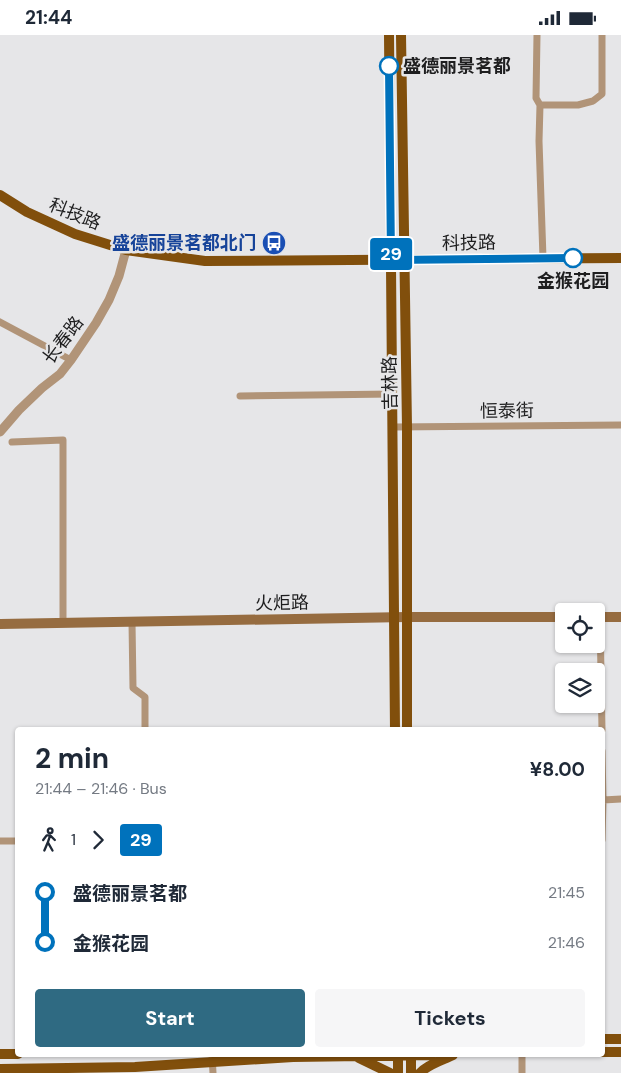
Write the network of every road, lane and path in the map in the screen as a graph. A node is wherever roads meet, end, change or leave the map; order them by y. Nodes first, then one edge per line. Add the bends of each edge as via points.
1 (389, 35) edge
2 (401, 35) edge
3 (537, 35) edge
4 (602, 35) edge
5 (540, 105) junction
6 (0, 195) edge
7 (126, 250) junction
8 (543, 258) junction
9 (621, 258) edge
10 (391, 260) junction
11 (404, 260) junction
12 (0, 322) edge
13 (71, 360) junction
14 (393, 394) junction
15 (240, 396) dead end
16 (621, 425) edge
17 (393, 427) junction
18 (407, 427) junction
19 (0, 432) edge
20 (12, 442) dead end
21 (394, 617) junction
22 (407, 617) junction
23 (555, 617) edge
24 (605, 617) edge
25 (621, 617) edge
26 (132, 622) junction
27 (62, 623) junction
28 (0, 624) edge
29 (599, 653) edge
30 (145, 727) edge
31 (395, 727) edge
32 (407, 727) edge
33 (602, 727) edge
34 (621, 799) edge
35 (605, 800) edge
36 (0, 841) edge
37 (15, 841) edge
38 (605, 1039) edge
39 (621, 1039) edge
40 (621, 1052) edge
41 (605, 1053) edge
42 (0, 1054) edge
43 (15, 1054) edge
44 (281, 1057) edge
45 (355, 1057) edge
46 (398, 1057) edge
47 (411, 1057) edge
48 (449, 1057) edge
49 (522, 1057) edge
50 (212, 1063) edge
51 (0, 1069) edge
52 (390, 1073) edge
53 (398, 1073) edge
54 (412, 1073) edge
55 (420, 1073) edge
56 (522, 1073) edge

1 - 10 main road, 吉林路
2 - 11 main road, 吉林路
3 - 5 street via 536,98
4 - 5 street via 602,94 593,101 578,105
5 - 8 street
6 - 7 main road, 科技路 via 27,212 75,234
7 - 10 main road, 科技路 via 205,261
7 - 13 street, 长春路 via 109,300
8 - 9 main road, 科技路
8 - 11 main road, 科技路
10 - 11 main road, 科技路
10 - 14 main road, 吉林路
11 - 18 main road, 吉林路
12 - 13 street
13 - 19 street, 长春路
14 - 15 street
14 - 17 main road, 吉林路
16 - 18 street, 恒泰街
17 - 18 street, 恒泰街
17 - 21 main road, 吉林路
18 - 22 main road, 吉林路
20 - 27 street via 63,440
21 - 22 main road, 火炬路
21 - 26 main road, 火炬路
21 - 31 main road, 吉林路
22 - 23 main road, 火炬路
22 - 32 main road, 吉林路
24 - 25 main road
26 - 27 main road, 火炬路
26 - 30 street via 133,688 145,697
27 - 28 main road, 火炬路
29 - 33 street
34 - 35 street
36 - 37 street
38 - 39 main road
40 - 41 main road
42 - 43 main road
44 - 50 main road
45 - 52 main road
46 - 53 main road
47 - 54 main road
48 - 55 main road
49 - 56 street
50 - 51 main road

